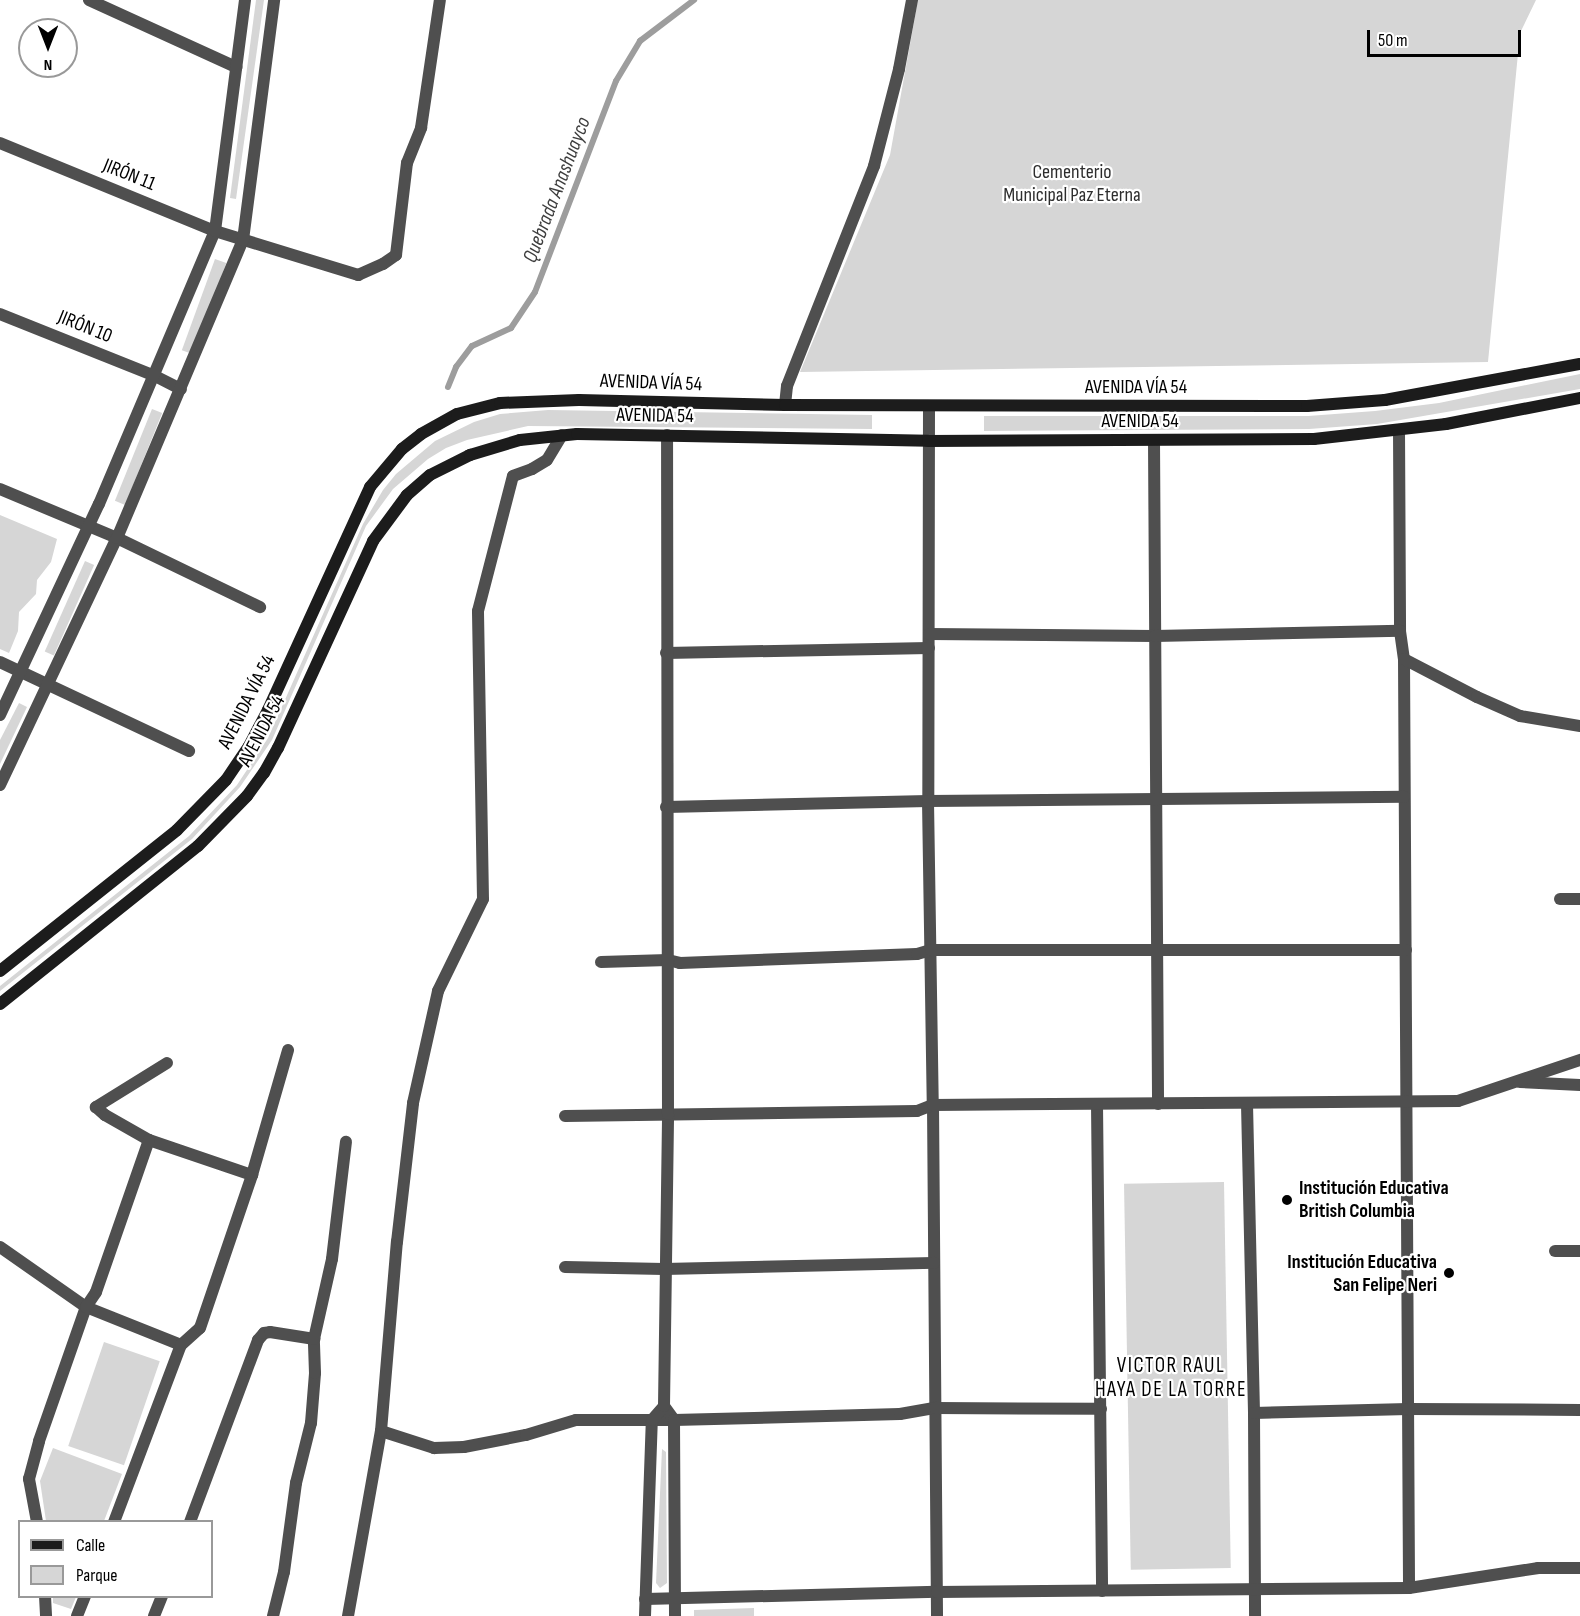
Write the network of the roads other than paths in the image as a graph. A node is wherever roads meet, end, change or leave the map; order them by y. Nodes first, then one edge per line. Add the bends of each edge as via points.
1 (89, 0) edge
2 (245, 0) edge
3 (274, 0) edge
4 (440, 0) edge
5 (912, 0) edge
6 (236, 67) junction
7 (0, 143) edge
8 (215, 231) junction
9 (243, 240) junction
10 (0, 314) edge
11 (1580, 364) edge
12 (155, 376) junction
13 (181, 388) junction
14 (1580, 398) edge
15 (785, 405) junction
16 (928, 406) junction
17 (1399, 430) junction
18 (562, 435) junction
19 (667, 435) junction
20 (928, 441) junction
21 (1154, 441) junction
22 (0, 489) edge
23 (88, 527) junction
24 (117, 538) junction
25 (260, 607) dead end
26 (1400, 631) junction
27 (929, 634) junction
28 (1155, 636) junction
29 (929, 648) junction
30 (666, 654) junction
31 (1404, 659) junction
32 (0, 662) edge
33 (22, 672) junction
34 (48, 685) junction
35 (0, 715) edge
36 (1580, 726) edge
37 (189, 751) dead end
38 (0, 785) edge
39 (1404, 797) junction
40 (1156, 800) junction
41 (928, 801) junction
42 (666, 807) junction
43 (1560, 899) dead end
44 (1580, 899) edge
45 (931, 950) junction
46 (1406, 950) junction
47 (1156, 951) junction
48 (668, 960) junction
49 (601, 962) dead end
50 (0, 970) edge
51 (0, 1005) edge
52 (288, 1050) dead end
53 (1580, 1060) edge
54 (167, 1063) dead end
55 (1513, 1082) junction
56 (1580, 1085) edge
57 (1407, 1102) junction
58 (1097, 1104) junction
59 (1158, 1104) junction
60 (1247, 1104) junction
61 (933, 1105) junction
62 (668, 1114) junction
63 (565, 1116) dead end
64 (149, 1140) junction
65 (346, 1142) dead end
66 (252, 1175) junction
67 (0, 1246) edge
68 (1556, 1251) dead end
69 (1580, 1251) edge
70 (934, 1263) junction
71 (565, 1267) dead end
72 (664, 1269) junction
73 (86, 1307) junction
74 (314, 1339) junction
75 (181, 1345) junction
76 (664, 1406) junction
77 (935, 1408) junction
78 (1101, 1409) junction
79 (1408, 1409) junction
80 (1580, 1410) edge
81 (1254, 1413) junction
82 (652, 1420) junction
83 (674, 1420) junction
84 (381, 1431) junction
85 (37, 1520) edge
86 (114, 1520) edge
87 (190, 1520) edge
88 (1580, 1568) edge
89 (1255, 1587) junction
90 (1409, 1588) junction
91 (1102, 1590) junction
92 (937, 1592) junction
93 (675, 1597) junction
94 (45, 1598) edge
95 (84, 1598) edge
96 (161, 1598) edge
97 (645, 1599) junction
98 (46, 1616) edge
99 (77, 1616) edge
100 (154, 1616) edge
101 (273, 1616) edge
102 (348, 1616) edge
103 (645, 1616) edge
104 (675, 1616) edge
105 (937, 1616) edge
106 (1255, 1616) edge

1 - 6 street
2 - 6 street
3 - 9 street
4 - 9 street, JIRÓN 11 via 422,128 407,164 396,255 358,275
5 - 15 street via 874,166 787,386
6 - 8 street
7 - 8 street, JIRÓN 11
8 - 9 street, JIRÓN 11
8 - 12 street
9 - 13 street
10 - 12 street, JIRÓN 10
11 - 16 main road, AVENIDA VÍA 54 via 1384,400 1306,406
12 - 13 street, JIRÓN 10
12 - 23 street
13 - 24 street
14 - 17 main road, AVENIDA 54
15 - 16 main road, AVENIDA VÍA 54
15 - 50 main road, AVENIDA VÍA 54 via 579,400 500,403 457,414 421,434 402,449 370,487 268,710 226,780 177,830
16 - 20 street
17 - 21 main road, AVENIDA 54 via 1314,439
17 - 26 street
18 - 19 main road, AVENIDA 54
18 - 51 main road, AVENIDA 54 via 520,440 470,455 430,475 407,495 373,541 278,748 247,796 198,846
18 - 84 street via 547,460 513,476 478,611 483,899 438,991 413,1103
19 - 20 main road, AVENIDA 54
19 - 30 street
20 - 21 main road, AVENIDA 54
20 - 27 street
21 - 28 street
22 - 23 street
23 - 24 street
23 - 33 street
24 - 25 street
24 - 34 street
26 - 28 street
26 - 31 street
27 - 28 street
27 - 29 street
28 - 40 street
29 - 30 street
29 - 41 street
30 - 42 street
31 - 36 street via 1520,716
31 - 39 street
32 - 33 street
33 - 34 street
33 - 35 street
34 - 37 street
34 - 38 street
39 - 40 street
39 - 46 street
40 - 41 street
40 - 47 street
41 - 42 street
41 - 45 street
42 - 48 street
43 - 44 street
45 - 47 street
45 - 48 street via 848,957 680,963
45 - 61 street
46 - 47 street
46 - 57 street
47 - 59 street
48 - 49 street
48 - 62 street
52 - 66 street
53 - 55 street
54 - 64 street via 96,1107
55 - 56 street
55 - 57 street via 1458,1101
57 - 60 street
57 - 79 street
58 - 59 street
58 - 61 street
58 - 78 street
59 - 60 street
60 - 81 street
61 - 62 street via 917,1111
61 - 70 street
62 - 63 street
62 - 72 street
64 - 66 street
64 - 73 street via 96,1292
65 - 74 street via 332,1259
66 - 75 street via 200,1328
67 - 73 street
68 - 69 street
70 - 72 street
70 - 77 street
71 - 72 street
72 - 76 street
73 - 75 street
73 - 85 street via 29,1479
74 - 87 street via 270,1332 258,1340
74 - 101 street via 311,1423 296,1483 286,1562
75 - 86 street
76 - 82 street
76 - 83 street
77 - 78 street
77 - 83 street via 900,1414
77 - 92 street
78 - 91 street
79 - 80 street
79 - 81 street
79 - 90 street
81 - 89 street
82 - 83 street
82 - 84 street via 576,1420 526,1435 434,1448
82 - 97 street
83 - 93 street
84 - 102 street
88 - 90 street via 1538,1568
89 - 90 street
89 - 91 street
89 - 106 street
91 - 92 street
92 - 93 street
92 - 105 street
93 - 97 street
93 - 104 street
94 - 98 street
95 - 99 street
96 - 100 street
97 - 103 street

